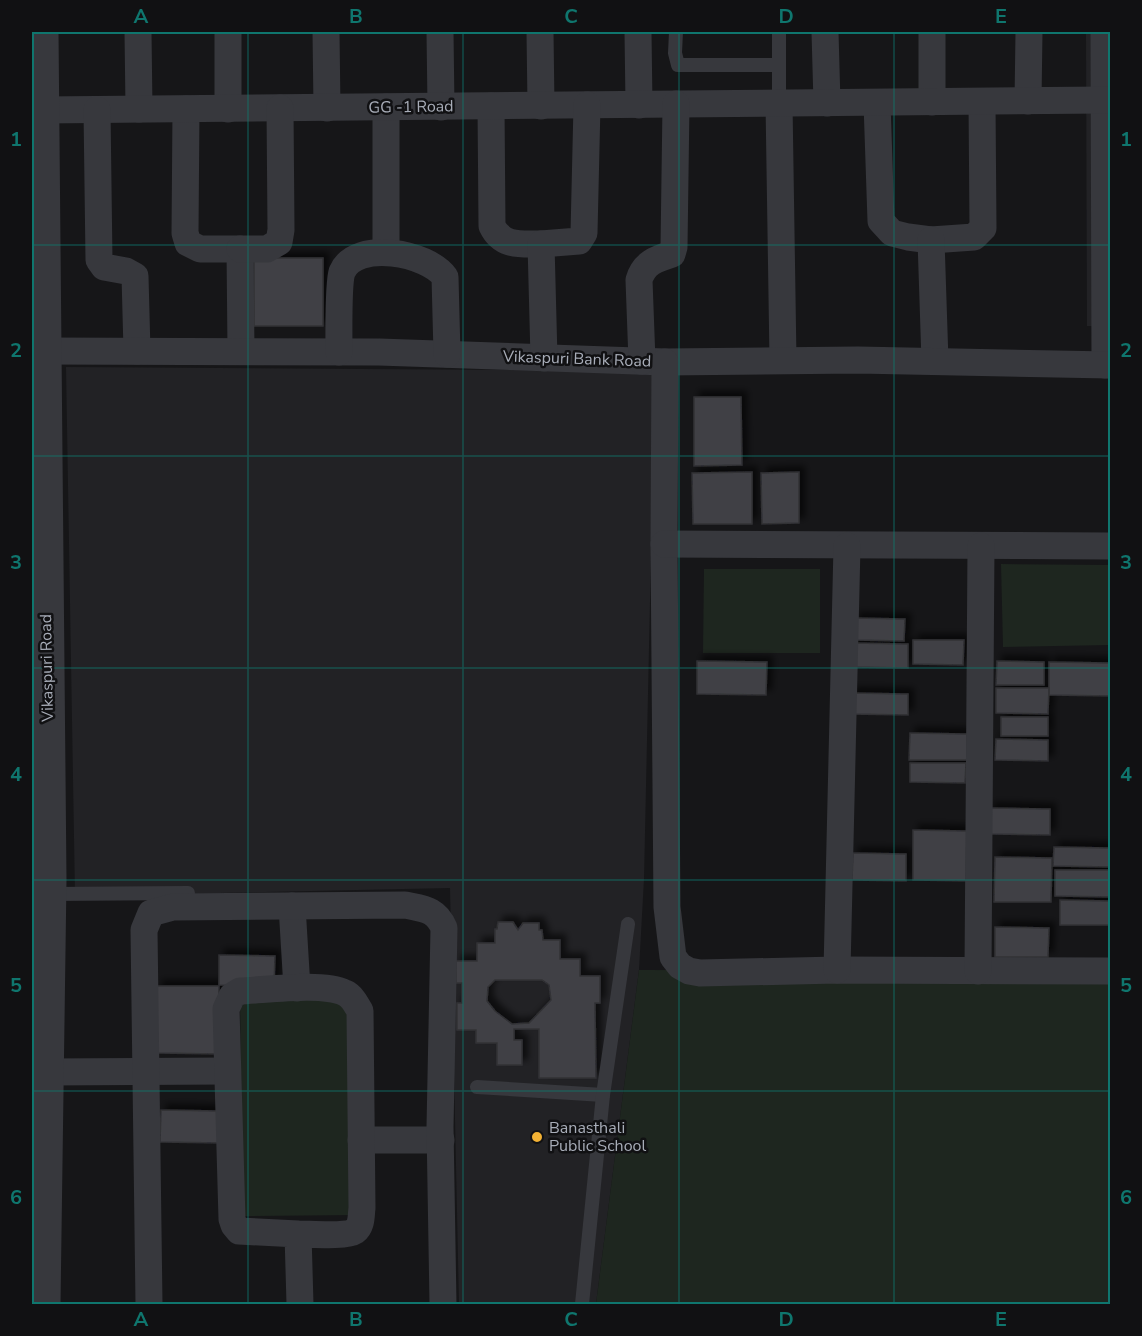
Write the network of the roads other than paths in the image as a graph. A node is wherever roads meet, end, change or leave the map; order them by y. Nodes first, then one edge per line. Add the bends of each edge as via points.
1 (42, 32) edge
2 (138, 32) edge
3 (228, 32) edge
4 (326, 32) edge
5 (440, 32) edge
6 (540, 32) edge
7 (638, 32) edge
8 (676, 32) edge
9 (779, 32) edge
10 (825, 32) edge
11 (932, 32) edge
12 (1029, 32) edge
13 (1106, 39) edge
14 (779, 65) junction
15 (1105, 100) junction
16 (1028, 101) junction
17 (932, 102) junction
18 (982, 102) junction
19 (827, 103) junction
20 (877, 103) junction
21 (779, 104) junction
22 (586, 105) junction
23 (639, 105) junction
24 (676, 105) junction
25 (441, 106) junction
26 (491, 106) junction
27 (541, 106) junction
28 (386, 107) junction
29 (280, 108) junction
30 (327, 108) junction
31 (139, 109) junction
32 (186, 109) junction
33 (228, 109) junction
34 (42, 110) junction
35 (97, 110) junction
36 (37, 186) edge
37 (931, 240) junction
38 (541, 244) junction
39 (240, 249) junction
40 (386, 252) junction
41 (1108, 280) edge
42 (44, 351) junction
43 (137, 351) junction
44 (242, 351) junction
45 (339, 352) junction
46 (447, 354) junction
47 (544, 358) junction
48 (783, 360) junction
49 (935, 361) junction
50 (653, 362) junction
51 (1108, 365) edge
52 (664, 544) junction
53 (847, 546) junction
54 (981, 546) junction
55 (1110, 546) edge
56 (347, 892) dead end
57 (50, 894) junction
58 (292, 906) junction
59 (628, 924) dead end
60 (40, 932) edge
61 (837, 970) junction
62 (978, 971) junction
63 (1110, 971) edge
64 (297, 988) junction
65 (47, 1071) junction
66 (145, 1071) junction
67 (227, 1071) junction
68 (477, 1088) dead end
69 (603, 1095) junction
70 (361, 1140) junction
71 (441, 1140) junction
72 (298, 1234) junction
73 (44, 1305) edge
74 (149, 1305) edge
75 (300, 1305) edge
76 (443, 1305) edge
77 (582, 1305) edge

1 - 34 street, Vikaspuri Road
2 - 31 street
3 - 33 street
4 - 30 street
5 - 25 street
6 - 27 street
7 - 23 street
8 - 14 lane via 678,65
9 - 14 lane
10 - 19 street
11 - 17 street
12 - 16 street
13 - 15 street
14 - 21 lane
15 - 16 street, GG -1 Road
15 - 41 street
16 - 18 street, GG -1 Road
17 - 18 street, GG -1 Road
17 - 20 street, GG -1 Road
18 - 37 street via 983,228 974,237
19 - 20 street, GG -1 Road
19 - 21 street, GG -1 Road
20 - 37 street via 881,221 892,233
21 - 24 street, GG -1 Road
21 - 48 street
22 - 23 street, GG -1 Road
22 - 27 street, GG -1 Road
22 - 38 street via 584,232 579,241
23 - 24 street, GG -1 Road
24 - 50 street via 674,247 672,254 650,262 639,280
25 - 26 street, GG -1 Road
25 - 28 street, GG -1 Road
26 - 27 street, GG -1 Road
26 - 38 street via 492,226 503,240
28 - 30 street, GG -1 Road
28 - 40 street
29 - 30 street, GG -1 Road
29 - 33 street, GG -1 Road
29 - 39 street via 279,242 267,249
31 - 32 street, GG -1 Road
31 - 35 street, GG -1 Road
32 - 33 street, GG -1 Road
32 - 39 street via 188,243 200,249
34 - 35 street, GG -1 Road
34 - 36 street, Vikaspuri Road
35 - 43 street via 99,260 104,267 135,276
36 - 42 street, Vikaspuri Road
37 - 49 street
38 - 47 street
39 - 44 street
40 - 45 street via 348,261 341,274
40 - 46 street via 425,262 445,277
41 - 51 street
42 - 43 street, Vikaspuri Bank Road
42 - 57 street, Vikaspuri Road
43 - 44 street, Vikaspuri Bank Road
44 - 45 street, Vikaspuri Bank Road
45 - 46 street, Vikaspuri Bank Road
46 - 47 street, Vikaspuri Bank Road
47 - 50 street, Vikaspuri Bank Road
48 - 49 street, Vikaspuri Bank Road
48 - 50 street, Vikaspuri Bank Road
49 - 51 street, Vikaspuri Bank Road
50 - 52 street
52 - 53 street
52 - 61 street via 667,907 673,957 680,966 700,973
53 - 54 street
53 - 61 street
54 - 55 street
54 - 62 street
56 - 57 lane
57 - 60 street, Vikaspuri Road
58 - 64 street
58 - 66 street via 173,907 151,913 144,930
58 - 71 street via 405,905 439,917 444,928
59 - 69 lane
60 - 65 street, Vikaspuri Road
61 - 62 street
62 - 63 street
64 - 67 street via 240,991 232,996 226,1009
64 - 70 street via 327,987 347,993 360,1011
65 - 66 street
65 - 73 street, Vikaspuri Road
66 - 67 street
66 - 74 street
67 - 72 street via 234,1225 239,1231
68 - 69 lane
69 - 77 lane
70 - 71 street
70 - 72 street via 360,1225 345,1234
71 - 76 street
72 - 75 street

